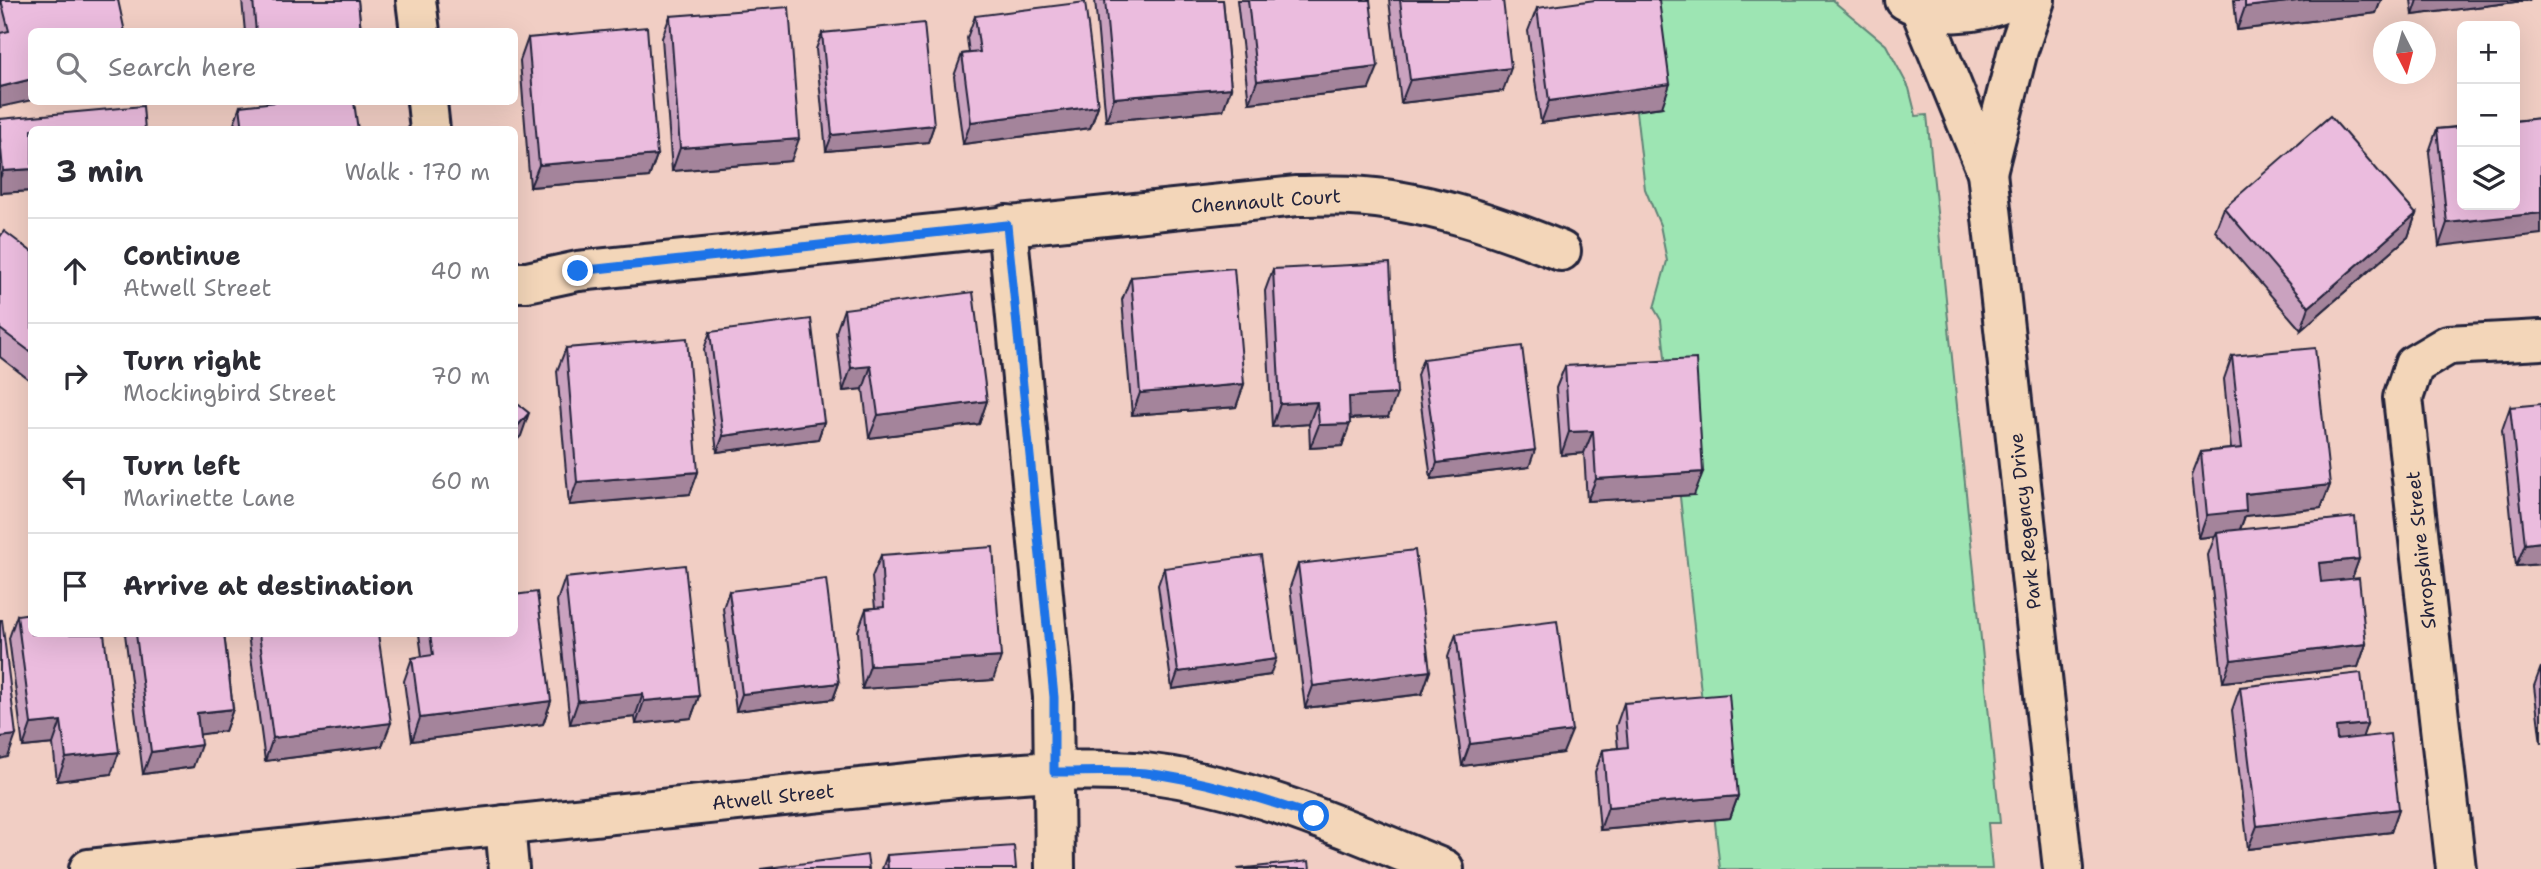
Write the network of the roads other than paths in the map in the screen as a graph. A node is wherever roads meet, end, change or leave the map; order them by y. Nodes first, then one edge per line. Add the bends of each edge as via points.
1 (416, 0) edge
2 (2011, 0) edge
3 (2035, 0) edge
4 (1912, 4) edge
5 (419, 28) edge
6 (427, 105) edge
7 (430, 126) edge
8 (1987, 172) junction
9 (1007, 225) junction
10 (1560, 251) dead end
11 (518, 282) edge
12 (2541, 340) edge
13 (1054, 772) junction
14 (505, 825) junction
15 (89, 869) edge
16 (509, 869) edge
17 (1055, 869) edge
18 (1444, 869) edge
19 (2063, 869) edge
20 (2456, 869) edge

1 - 5 street
2 - 4 street via 1965,13
3 - 8 street, Park Regency Drive
4 - 8 street, Park Regency Drive
6 - 7 street
8 - 19 street, Park Regency Drive
9 - 10 street, Chennault Court via 1251,199 1352,196 1412,203 1468,217
9 - 11 street, Chennault Court via 578,271
9 - 13 street via 1054,697
12 - 20 street, Shropshire Street via 2448,345 2414,365 2403,398
13 - 14 street, Atwell Street via 975,776
13 - 17 street
13 - 18 street, Atwell Street via 1143,773 1194,781 1314,816
14 - 15 street, Atwell Street
14 - 16 street

